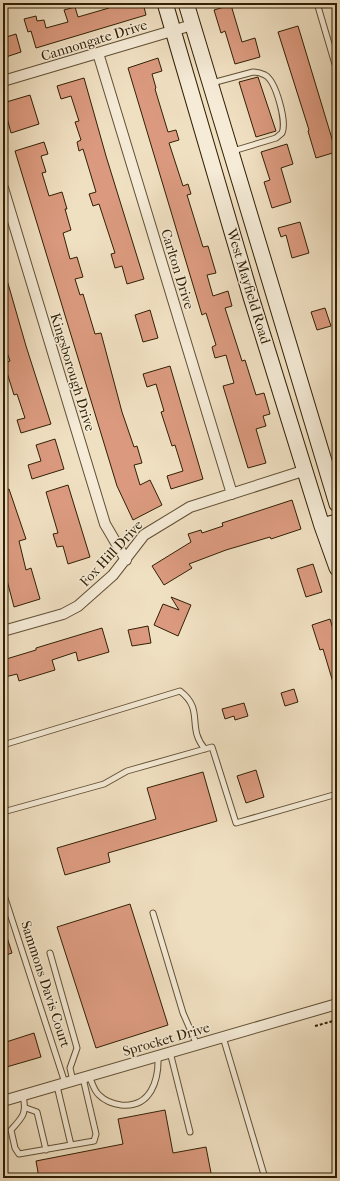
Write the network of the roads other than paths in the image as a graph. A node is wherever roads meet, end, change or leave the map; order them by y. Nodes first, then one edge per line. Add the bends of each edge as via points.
1 (164, 3) edge
2 (186, 3) edge
3 (317, 3) edge
4 (192, 25) junction
5 (173, 31) junction
6 (98, 53) junction
7 (337, 71) edge
8 (3, 81) edge
9 (210, 84) junction
10 (230, 152) junction
11 (3, 188) edge
12 (306, 470) junction
13 (232, 494) junction
14 (337, 504) edge
15 (337, 522) edge
16 (322, 526) junction
17 (126, 560) junction
18 (337, 568) edge
19 (3, 631) edge
20 (3, 745) edge
21 (205, 749) junction
22 (337, 794) edge
23 (3, 812) edge
24 (3, 892) edge
25 (153, 913) dead end
26 (50, 954) dead end
27 (337, 1004) edge
28 (223, 1037) junction
29 (197, 1045) junction
30 (170, 1052) junction
31 (158, 1056) junction
32 (73, 1081) junction
33 (23, 1096) junction
34 (3, 1101) edge
35 (26, 1108) junction
36 (190, 1132) dead end
37 (72, 1145) junction
38 (46, 1150) junction
39 (265, 1178) edge

1 - 5 main road, West Mayfield Road
2 - 4 main road, West Mayfield Road
3 - 7 lane
4 - 5 street, Cannongate Drive
4 - 9 main road, West Mayfield Road
5 - 6 street, Cannongate Drive
5 - 12 main road, West Mayfield Road via 251,296
6 - 8 street, Cannongate Drive
6 - 13 street, Carlton Drive
9 - 10 main road, West Mayfield Road
9 - 10 lane via 252,72 259,73 266,75 271,81 278,98 282,133 276,138
10 - 14 main road, West Mayfield Road
11 - 17 street, Kingsborough Drive via 105,524
12 - 13 street, Fox Hill Drive
12 - 16 main road, West Mayfield Road
13 - 17 street, Fox Hill Drive via 190,507 155,527 135,545
15 - 16 main road
16 - 18 main road, West Mayfield Road
17 - 19 street, Fox Hill Drive via 102,586 78,606 63,614
20 - 21 lane via 180,691 188,697 195,710 194,725 198,741
21 - 22 lane via 212,747 236,823
21 - 23 lane via 127,771 104,784
24 - 32 lane, Sammons Davis Court
25 - 29 lane via 183,1013
26 - 32 lane via 77,1048 70,1068
27 - 28 street, Sprocket Drive
28 - 29 street, Sprocket Drive
28 - 39 lane
29 - 30 street, Sprocket Drive
30 - 31 street, Sprocket Drive
30 - 36 lane
31 - 32 street, Sprocket Drive
31 - 32 lane via 157,1079 146,1097 134,1104 117,1105
32 - 33 street, Sprocket Drive
32 - 37 lane
32 - 37 lane via 96,1134 94,1141
33 - 34 street, Sprocket Drive
33 - 35 lane
35 - 38 lane via 37,1112
35 - 38 lane via 11,1130 14,1148 19,1154
37 - 38 lane

